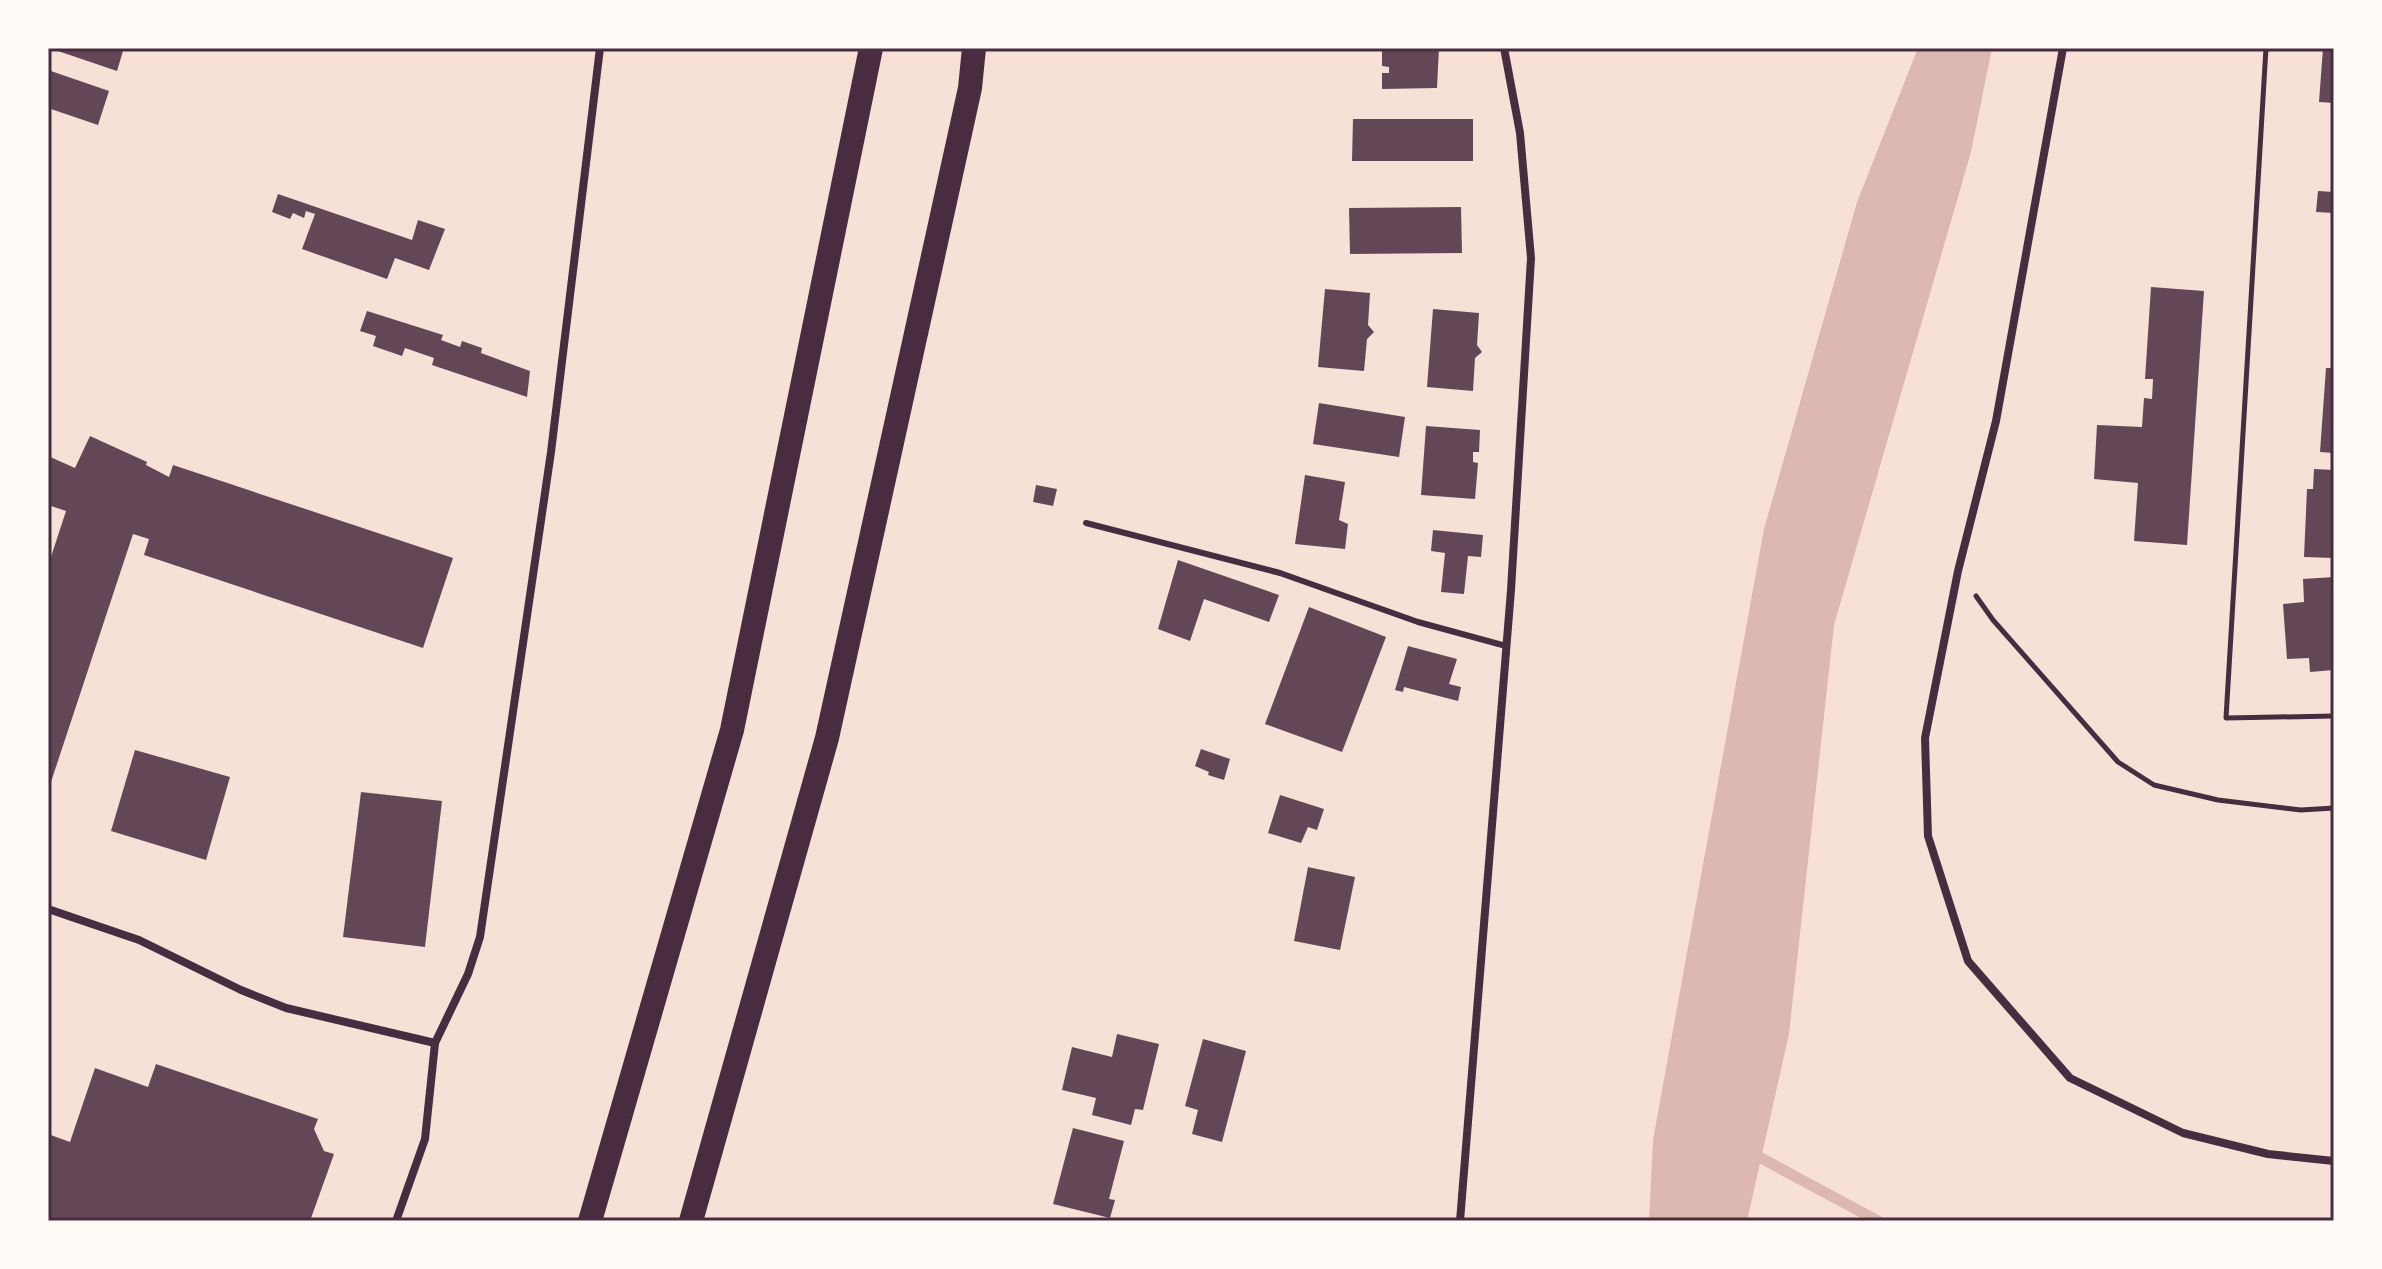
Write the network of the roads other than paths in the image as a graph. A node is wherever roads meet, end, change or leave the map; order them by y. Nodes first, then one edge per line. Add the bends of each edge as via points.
1 (600, 48) edge
2 (871, 48) edge
3 (974, 48) edge
4 (1504, 48) edge
5 (2063, 48) edge
6 (1086, 523) dead end
7 (1506, 646) junction
8 (48, 909) edge
9 (435, 1043) junction
10 (2334, 1161) edge
11 (396, 1221) edge
12 (590, 1221) edge
13 (691, 1221) edge
14 (1460, 1221) edge

1 - 9 street via 551,452 480,937
2 - 12 highway via 732,730
3 - 13 highway via 970,88 827,738
4 - 7 street via 1520,133 1531,258
5 - 10 street via 1996,421 1958,571 1925,738 1928,836 1968,961 2070,1078 2183,1133 2268,1154
6 - 7 lane via 1280,573 1418,622
7 - 14 street
8 - 9 street via 139,940 286,1008
9 - 11 street via 425,1139

